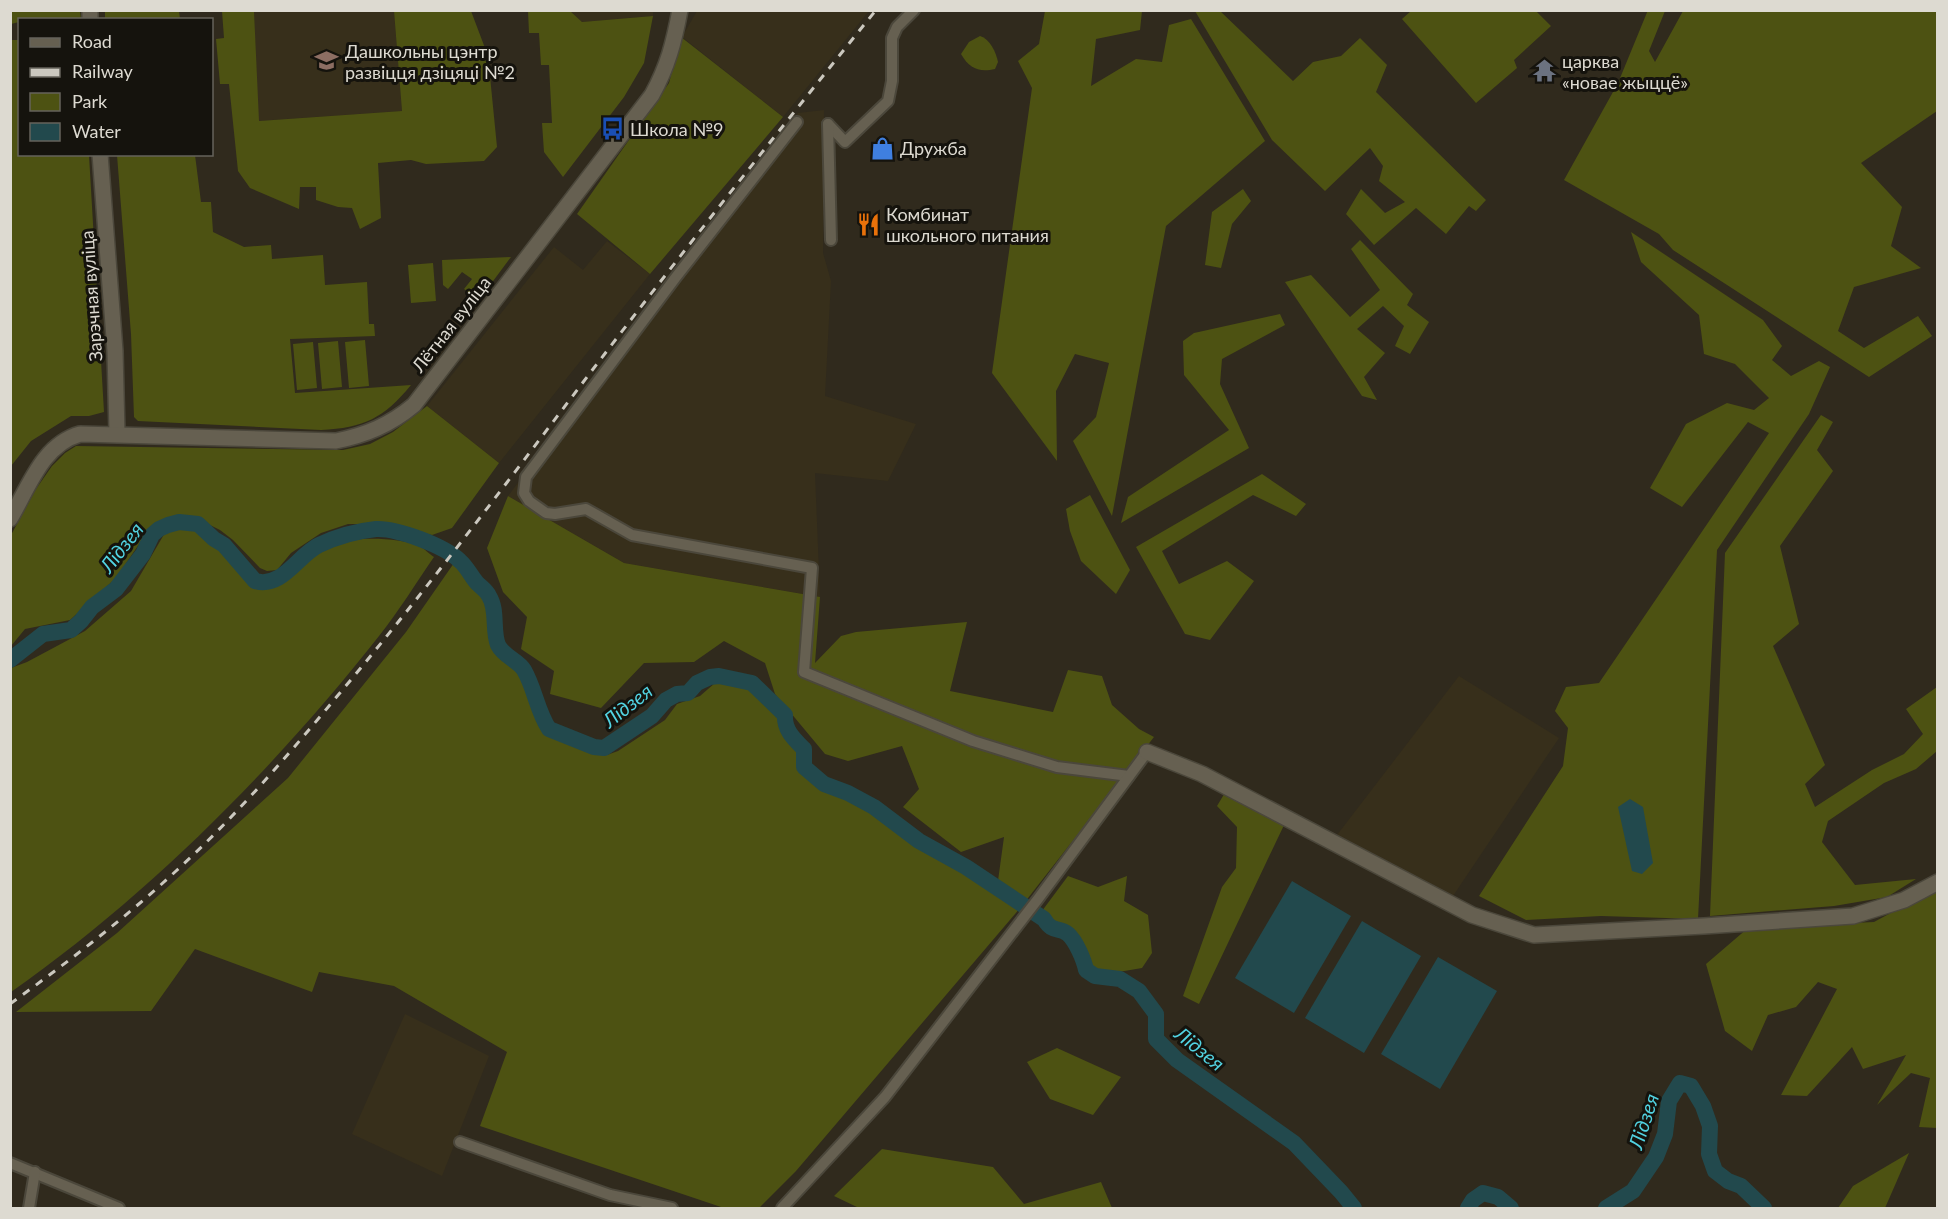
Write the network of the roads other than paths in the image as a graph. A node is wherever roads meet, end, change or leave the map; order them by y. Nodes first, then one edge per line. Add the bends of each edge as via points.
1 (680, 10) edge
2 (914, 10) edge
3 (797, 122) dead end
4 (100, 156) edge
5 (831, 240) dead end
6 (117, 434) junction
7 (10, 519) edge
8 (1147, 752) joint
9 (1129, 776) junction
10 (1938, 882) edge
11 (460, 1142) dead end
12 (10, 1163) edge
13 (35, 1172) junction
14 (30, 1209) edge
15 (119, 1209) edge
16 (672, 1209) edge
17 (782, 1209) edge

1 - 6 street, Лётная вуліца via 665,72 652,95 405,413 371,432 336,441
2 - 5 street via 892,38 888,101 845,142 828,124
3 - 9 street via 526,477 524,493 528,501 546,513 586,509 632,535 812,568 804,672 973,741 1057,767
4 - 6 street, Зарэчная вуліца via 115,351
6 - 7 street, Лётная вуліца via 80,434 56,445
8 - 9 street
8 - 10 street via 1202,774 1472,915 1534,935 1853,916 1904,900
9 - 17 street via 885,1097
11 - 16 street via 610,1195
12 - 13 street
13 - 14 street
13 - 15 street

